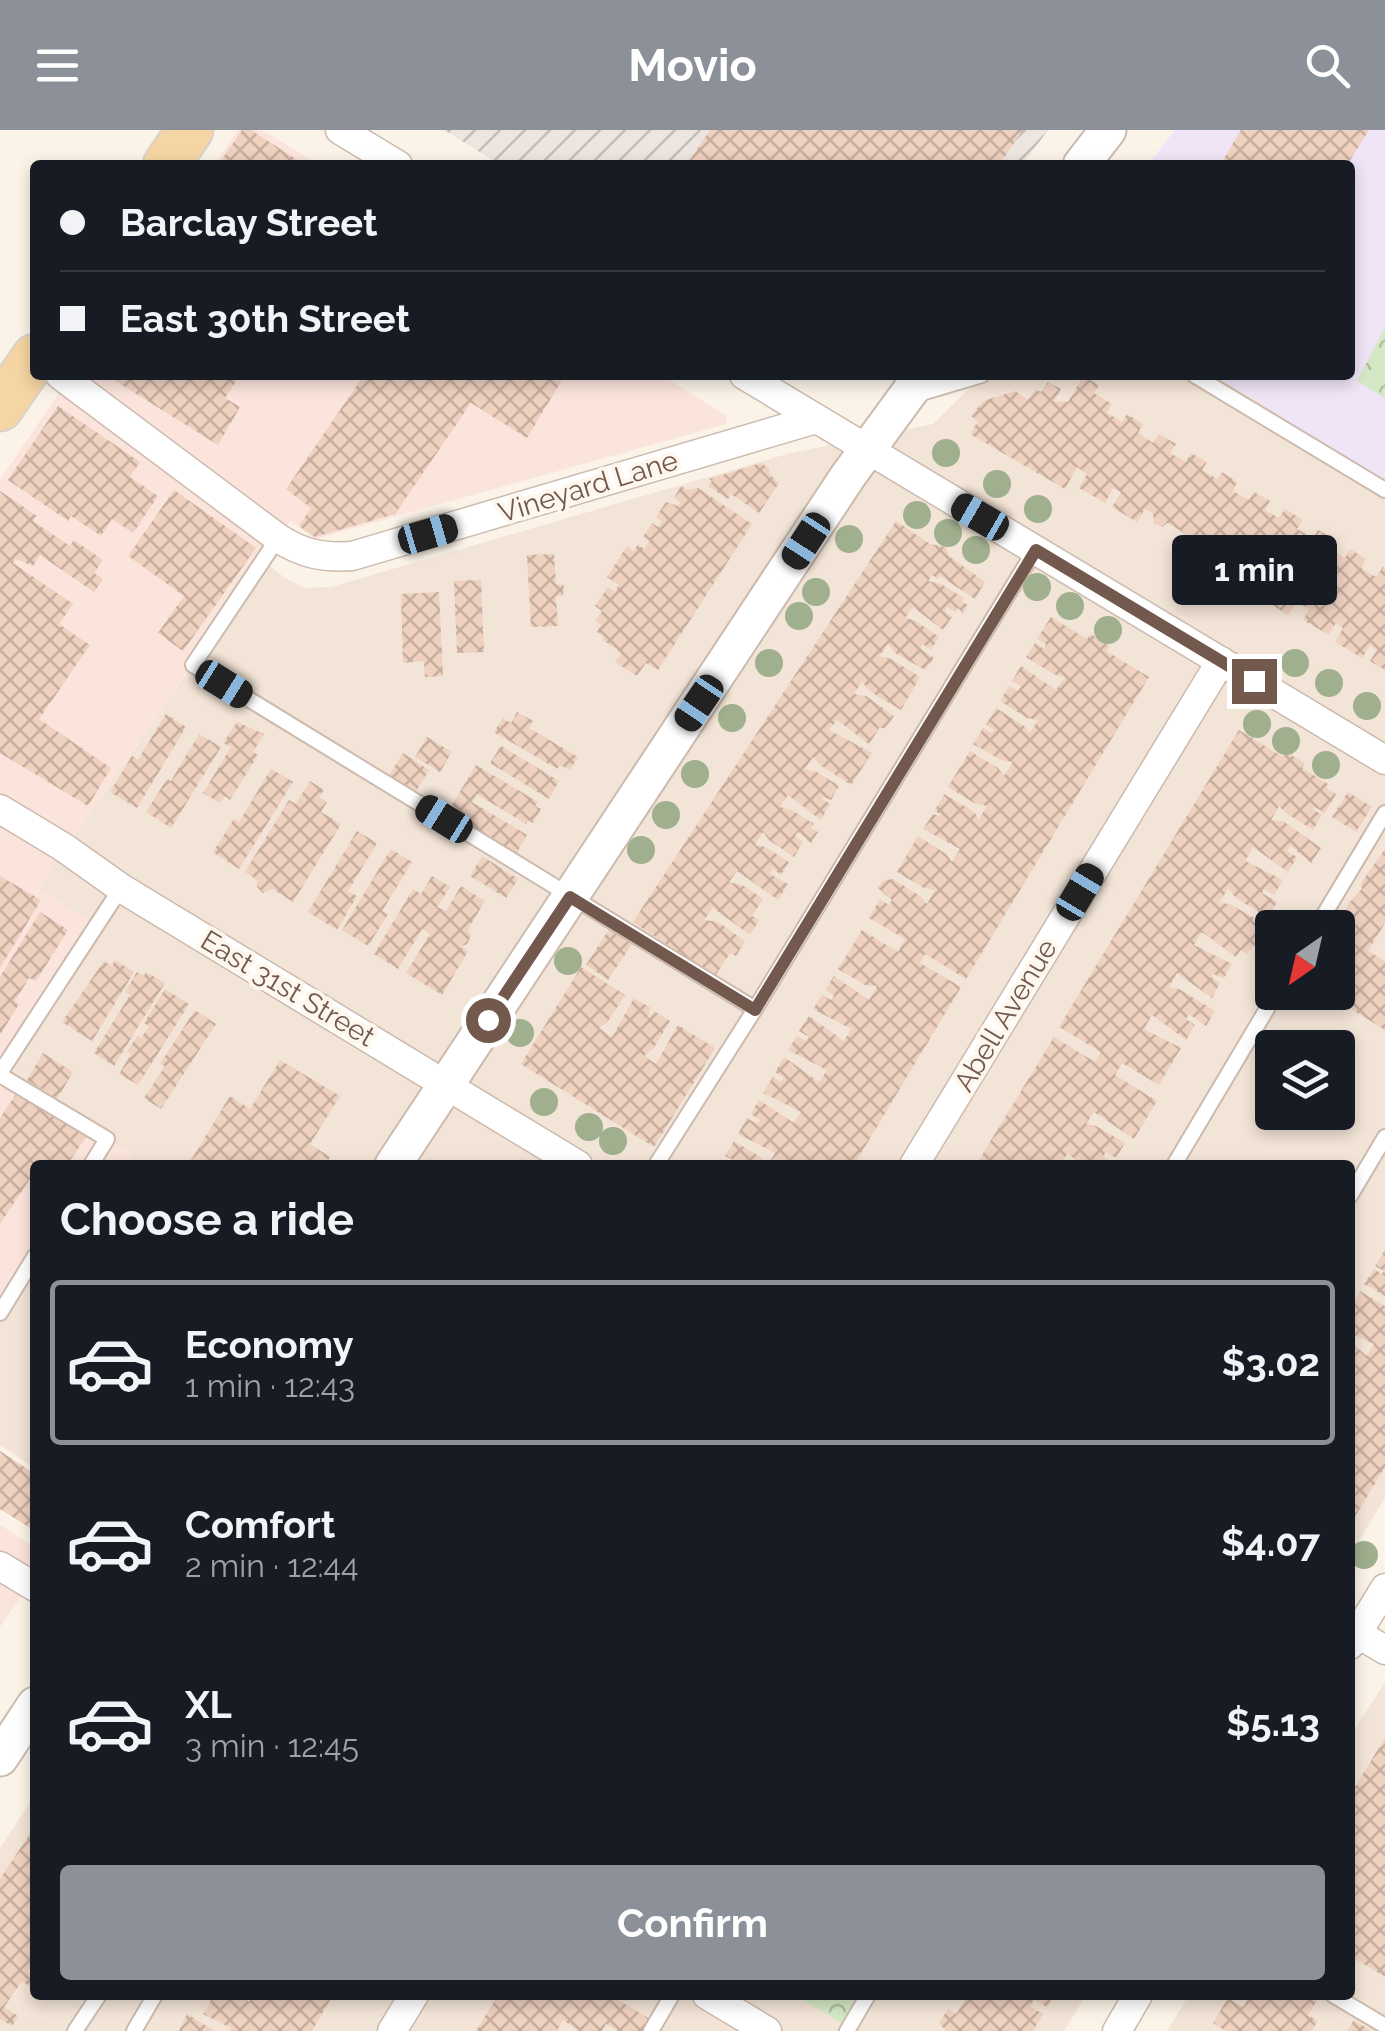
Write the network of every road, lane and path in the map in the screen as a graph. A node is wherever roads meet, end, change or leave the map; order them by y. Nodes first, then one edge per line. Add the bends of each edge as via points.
1 (190, 130) edge
2 (340, 130) edge
3 (1108, 130) edge
4 (169, 160) edge
5 (390, 160) edge
6 (1085, 160) edge
7 (30, 365) edge
8 (67, 380) edge
9 (752, 380) edge
10 (953, 380) edge
11 (1202, 380) edge
12 (913, 387) edge
13 (0, 408) edge
14 (816, 419) junction
15 (866, 450) junction
16 (1385, 490) edge
17 (278, 538) junction
18 (1036, 550) junction
19 (1221, 661) junction
20 (1385, 760) edge
21 (0, 809) edge
22 (1385, 812) edge
23 (121, 888) junction
24 (570, 897) junction
25 (1327, 910) edge
26 (755, 1010) junction
27 (1266, 1010) edge
28 (0, 1074) edge
29 (446, 1084) junction
30 (1385, 1137) edge
31 (94, 1160) edge
32 (396, 1160) edge
33 (570, 1160) edge
34 (659, 1160) edge
35 (917, 1160) edge
36 (1177, 1160) edge
37 (1355, 1188) edge
38 (30, 1264) edge
39 (0, 1313) edge
40 (0, 1566) edge
41 (30, 1585) edge
42 (1385, 1588) edge
43 (1355, 1632) edge
44 (1355, 1637) edge
45 (1385, 1650) edge
46 (30, 1713) edge
47 (0, 1758) edge
48 (96, 2000) edge
49 (152, 2000) edge
50 (411, 2000) edge
51 (669, 2000) edge
52 (715, 2000) edge
53 (865, 2000) edge
54 (1135, 2000) edge
55 (1341, 2000) edge
56 (1385, 2026) edge
57 (75, 2031) edge
58 (134, 2031) edge
59 (392, 2031) edge
60 (651, 2031) edge
61 (767, 2031) edge
62 (847, 2031) edge
63 (1116, 2031) edge

1 - 4 main road
2 - 5 street
3 - 6 street
7 - 13 main road
8 - 17 street, Vineyard Lane
9 - 14 street
10 - 12 lane
11 - 16 lane
12 - 15 street
14 - 15 street
14 - 17 street, Vineyard Lane via 352,556 312,555
15 - 18 street
15 - 24 street
17 - 24 lane via 193,665
18 - 19 street
18 - 26 lane
19 - 20 street
19 - 35 street, Abell Avenue
21 - 23 street, East 31st Street
22 - 25 lane
23 - 28 lane
23 - 29 street, East 31st Street
24 - 26 lane
24 - 29 street
26 - 34 lane
27 - 36 lane
28 - 31 lane via 106,1140
29 - 32 street
29 - 33 street, East 31st Street
30 - 37 lane
38 - 39 lane
40 - 41 street
42 - 43 street
44 - 45 street
46 - 47 street
48 - 57 lane
49 - 58 lane
50 - 59 street
51 - 60 lane
52 - 61 street
53 - 62 lane
54 - 63 street
55 - 56 lane

